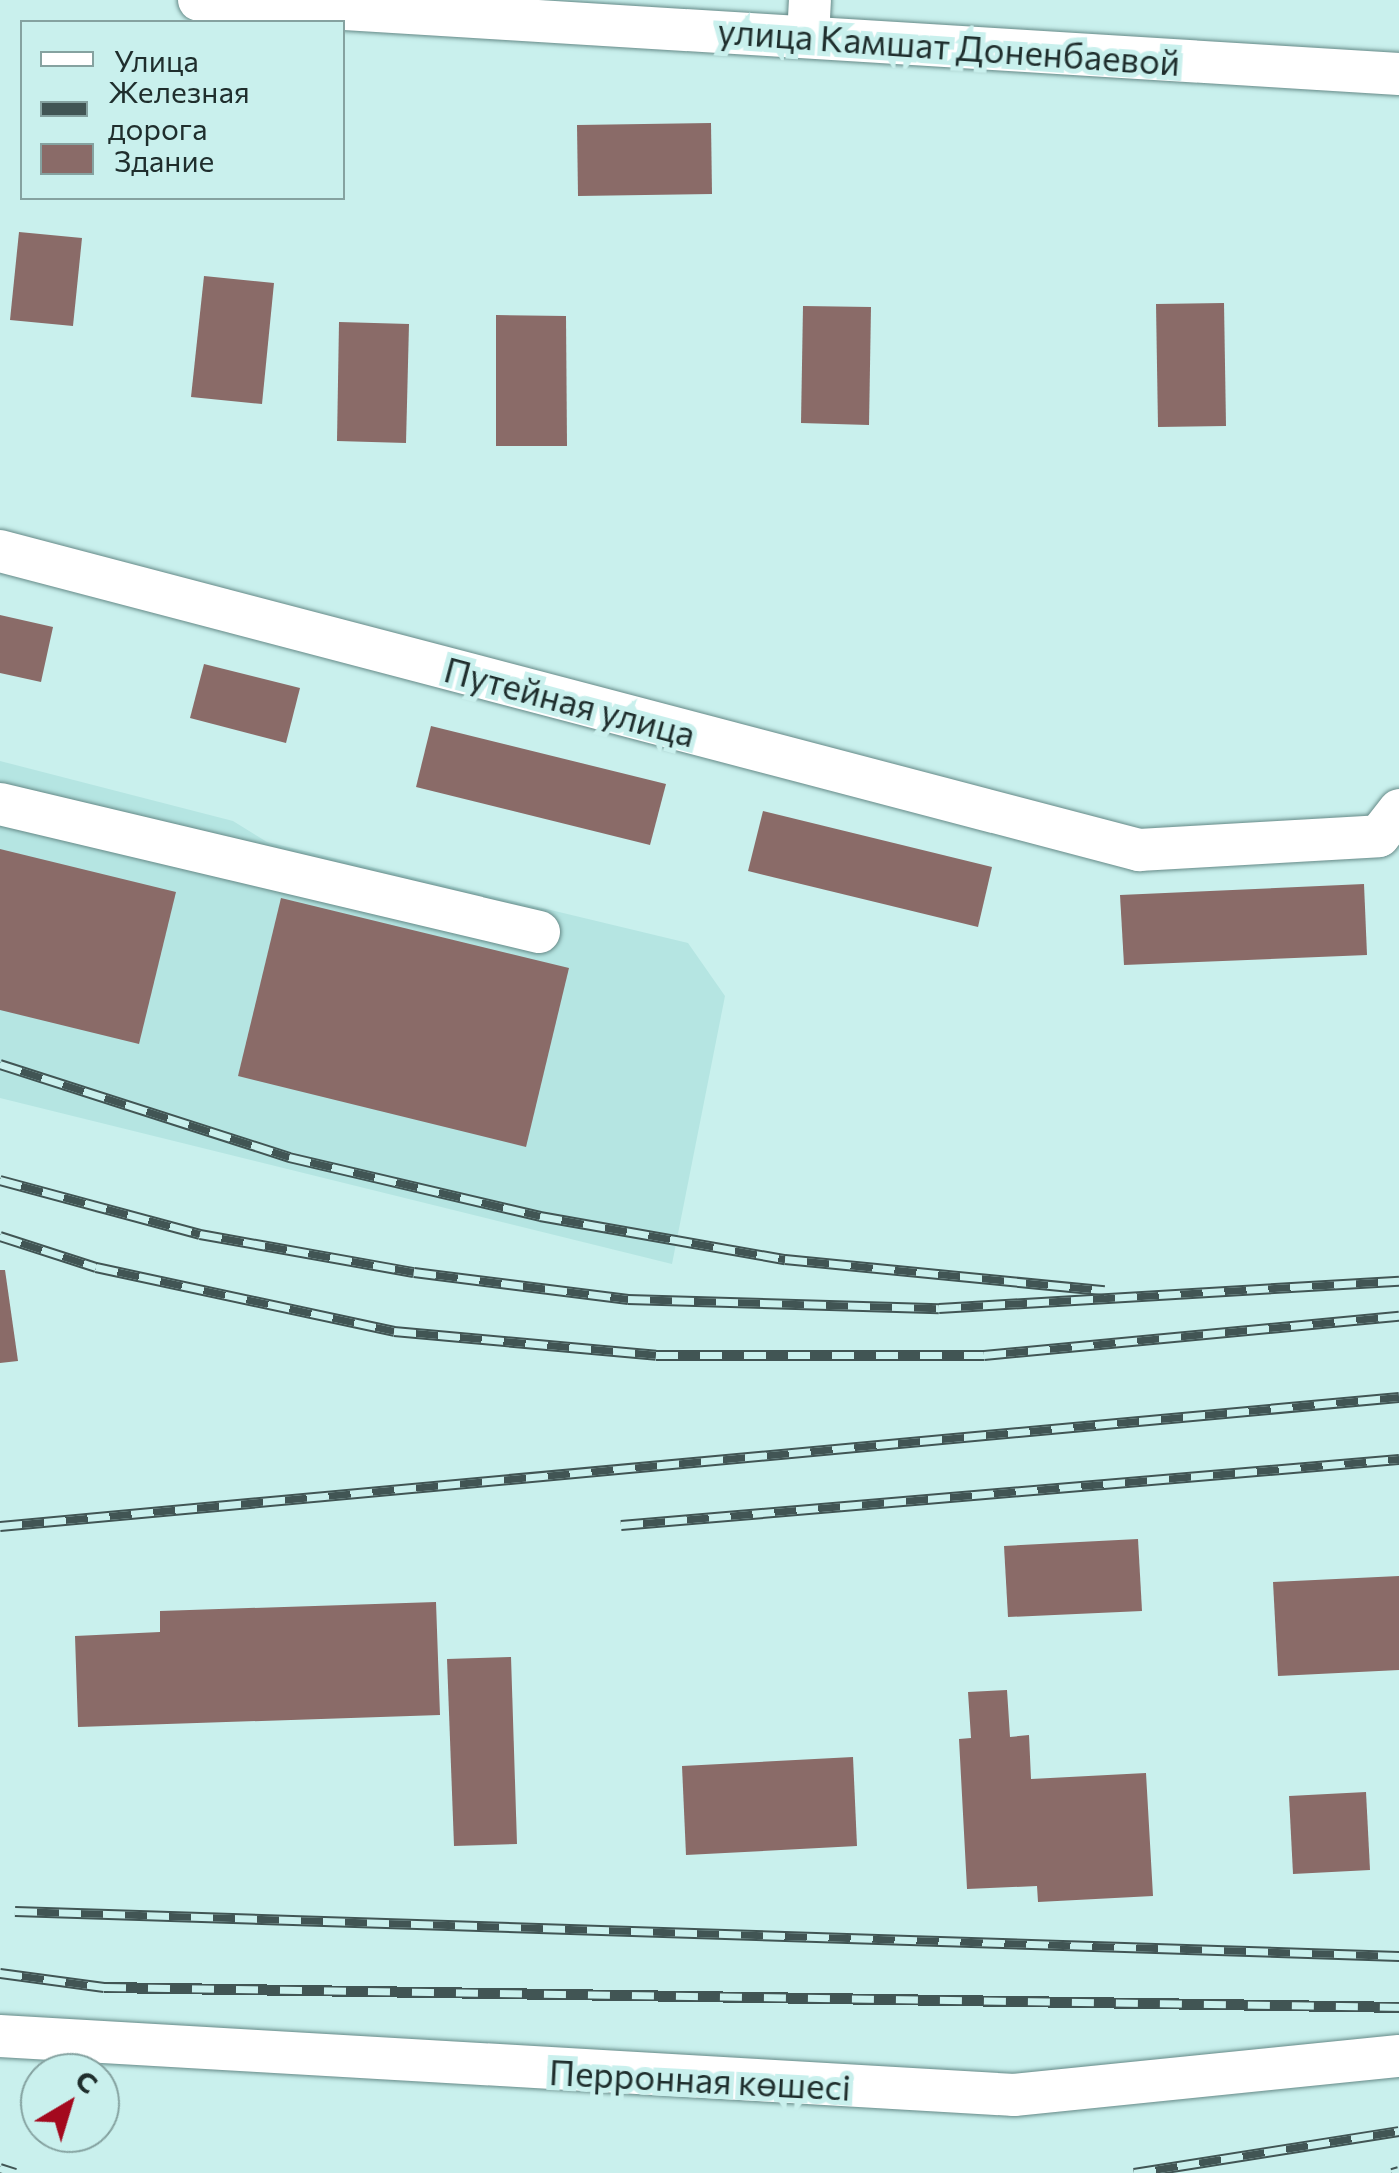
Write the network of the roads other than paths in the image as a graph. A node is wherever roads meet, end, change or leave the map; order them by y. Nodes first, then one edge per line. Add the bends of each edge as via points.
1 (199, 0) edge
2 (809, 19) edge
3 (1399, 74) edge
4 (0, 551) edge
5 (0, 804) edge
6 (1399, 810) edge
7 (539, 932) dead end
8 (0, 2036) edge
9 (1399, 2056) edge

1 - 2 street, улица Камшат Доненбаевой
2 - 3 street, улица Камшат Доненбаевой
4 - 6 street, Путейная улица via 1139,850 1378,836
5 - 7 street
8 - 9 street, Перронная көшесі via 1014,2096

